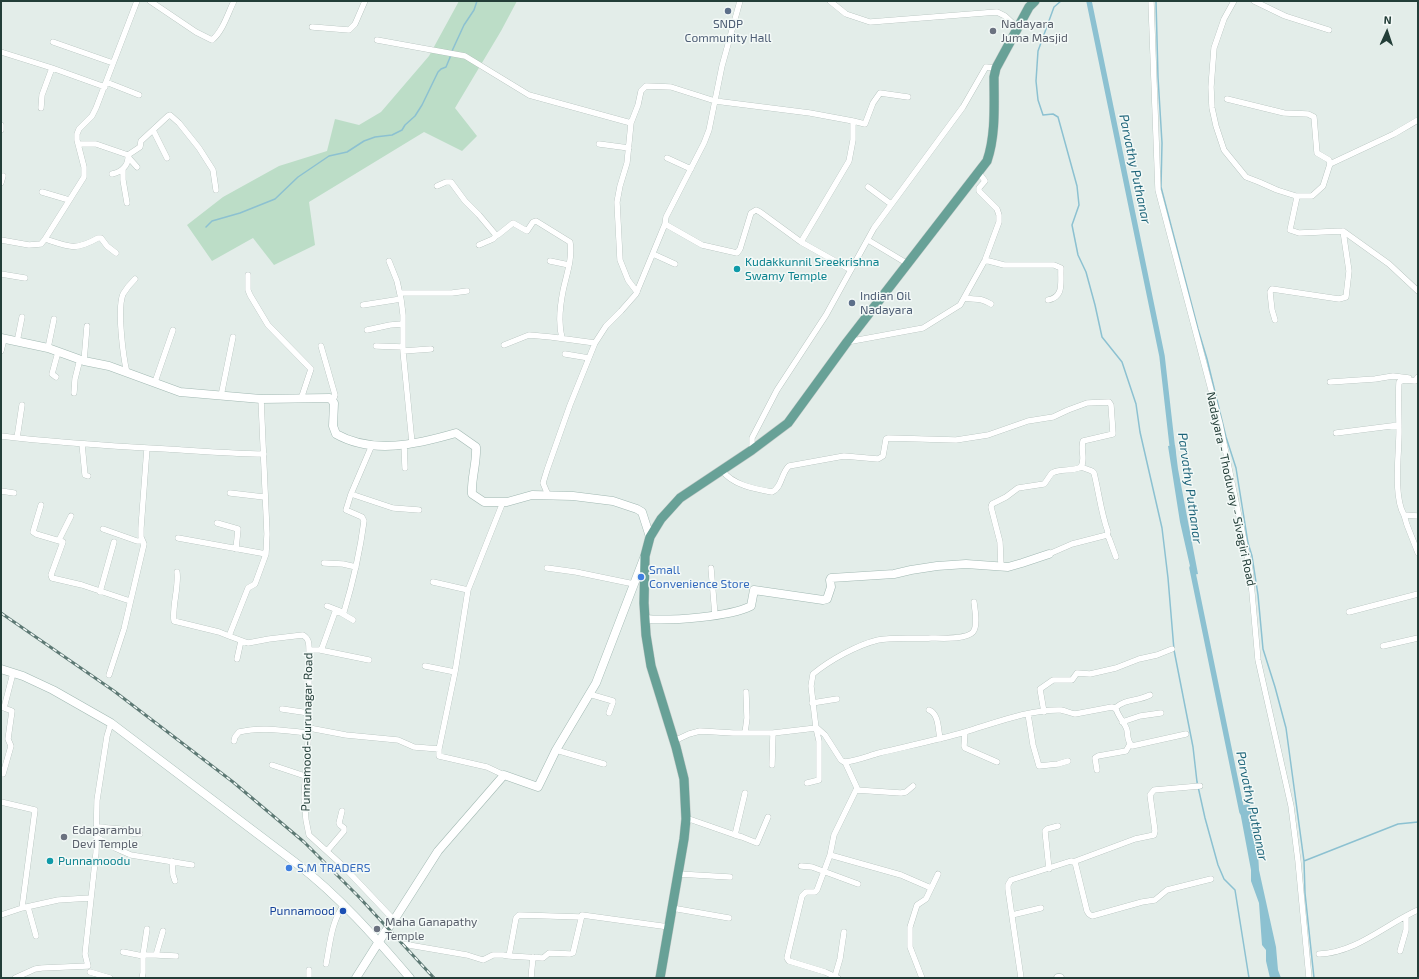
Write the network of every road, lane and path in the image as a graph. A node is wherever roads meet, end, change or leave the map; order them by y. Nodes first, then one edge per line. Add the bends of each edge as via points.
1 (137, 1) edge
2 (150, 1) edge
3 (234, 1) edge
4 (365, 1) edge
5 (740, 1) edge
6 (830, 1) edge
7 (1035, 1) edge
8 (1151, 1) edge
9 (1234, 1) edge
10 (1254, 1) edge
11 (312, 27) dead end
12 (1018, 29) junction
13 (1329, 30) dead end
14 (377, 40) dead end
15 (53, 42) dead end
16 (1, 52) edge
17 (112, 63) junction
18 (52, 68) junction
19 (996, 68) junction
20 (105, 84) junction
21 (139, 95) dead end
22 (908, 97) dead end
23 (1227, 99) dead end
24 (715, 101) junction
25 (41, 108) dead end
26 (1418, 120) edge
27 (853, 122) junction
28 (631, 123) junction
29 (1, 125) edge
30 (1, 130) edge
31 (152, 130) junction
32 (78, 144) junction
33 (599, 144) dead end
34 (629, 148) junction
35 (128, 156) junction
36 (167, 158) dead end
37 (666, 158) dead end
38 (1330, 164) junction
39 (137, 167) dead end
40 (691, 168) junction
41 (123, 169) junction
42 (979, 173) junction
43 (112, 174) dead end
44 (3, 176) dead end
45 (1, 183) edge
46 (437, 186) dead end
47 (868, 187) dead end
48 (216, 190) dead end
49 (42, 192) dead end
50 (1296, 196) junction
51 (69, 200) junction
52 (127, 204) dead end
53 (891, 204) junction
54 (665, 224) junction
55 (1343, 231) junction
56 (497, 235) junction
57 (45, 238) junction
58 (2, 240) edge
59 (868, 240) junction
60 (801, 242) junction
61 (479, 245) dead end
62 (1, 248) edge
63 (116, 253) dead end
64 (653, 254) junction
65 (550, 260) dead end
66 (985, 260) junction
67 (389, 262) dead end
68 (676, 264) dead end
69 (908, 264) junction
70 (569, 265) junction
71 (851, 270) junction
72 (1, 274) edge
73 (248, 275) dead end
74 (25, 278) dead end
75 (135, 279) dead end
76 (467, 291) dead end
77 (1418, 291) edge
78 (637, 292) junction
79 (400, 296) junction
80 (964, 298) junction
81 (1048, 300) dead end
82 (991, 304) dead end
83 (364, 305) dead end
84 (22, 317) dead end
85 (54, 318) dead end
86 (1275, 320) dead end
87 (402, 324) junction
88 (87, 326) dead end
89 (173, 330) dead end
90 (367, 330) dead end
91 (2, 338) edge
92 (233, 338) dead end
93 (562, 338) junction
94 (16, 342) junction
95 (847, 342) junction
96 (595, 343) junction
97 (504, 345) dead end
98 (321, 346) dead end
99 (376, 346) dead end
100 (48, 348) junction
101 (403, 349) junction
102 (431, 349) dead end
103 (1, 351) edge
104 (58, 352) junction
105 (565, 354) dead end
106 (589, 358) junction
107 (82, 360) junction
108 (127, 373) junction
109 (56, 377) dead end
110 (1418, 378) edge
111 (155, 382) junction
112 (1330, 382) dead end
113 (74, 393) dead end
114 (221, 396) junction
115 (261, 399) junction
116 (301, 399) junction
117 (332, 400) junction
118 (22, 405) dead end
119 (1399, 425) junction
120 (1336, 433) dead end
121 (1, 436) edge
122 (17, 438) junction
123 (82, 444) junction
124 (408, 444) junction
125 (372, 445) junction
126 (147, 448) junction
127 (752, 450) junction
128 (264, 454) junction
129 (1081, 467) junction
130 (405, 468) dead end
131 (722, 470) junction
132 (88, 476) dead end
133 (1, 491) edge
134 (14, 493) dead end
135 (230, 493) dead end
136 (351, 494) junction
137 (548, 496) junction
138 (264, 497) junction
139 (503, 502) junction
140 (41, 505) dead end
141 (419, 510) dead end
142 (1404, 515) junction
143 (71, 516) dead end
144 (1418, 516) edge
145 (217, 524) dead end
146 (103, 529) dead end
147 (1107, 535) junction
148 (650, 537) junction
149 (178, 538) dead end
150 (59, 540) junction
151 (142, 541) junction
152 (114, 542) dead end
153 (236, 549) junction
154 (1418, 553) edge
155 (266, 554) junction
156 (1049, 554) joint
157 (645, 556) junction
158 (1116, 557) dead end
159 (324, 563) dead end
160 (1001, 566) junction
161 (356, 567) junction
162 (547, 568) dead end
163 (711, 568) dead end
164 (176, 572) dead end
165 (433, 582) dead end
166 (634, 584) junction
167 (468, 590) junction
168 (100, 592) junction
169 (1418, 594) edge
170 (130, 601) junction
171 (974, 602) dead end
172 (327, 606) dead end
173 (1349, 612) dead end
174 (342, 613) junction
175 (715, 615) junction
176 (645, 619) junction
177 (353, 620) dead end
178 (229, 636) junction
179 (1418, 638) edge
180 (241, 641) junction
181 (1383, 646) dead end
182 (1172, 649) dead end
183 (309, 650) junction
184 (320, 650) junction
185 (237, 659) dead end
186 (369, 660) dead end
187 (425, 666) dead end
188 (1, 669) edge
189 (455, 672) junction
190 (13, 673) junction
191 (109, 675) dead end
192 (746, 692) dead end
193 (589, 694) junction
194 (1150, 695) dead end
195 (837, 699) dead end
196 (812, 702) junction
197 (1115, 708) junction
198 (282, 709) dead end
199 (929, 710) dead end
200 (1044, 712) junction
201 (1161, 712) dead end
202 (309, 713) junction
203 (609, 713) dead end
204 (1028, 714) junction
205 (1122, 722) junction
206 (111, 723) junction
207 (816, 728) junction
208 (309, 731) junction
209 (965, 732) junction
210 (745, 733) junction
211 (773, 733) junction
212 (1186, 734) dead end
213 (940, 739) junction
214 (234, 741) dead end
215 (674, 741) junction
216 (1130, 744) junction
217 (439, 749) junction
218 (556, 750) junction
219 (1068, 761) dead end
220 (845, 762) junction
221 (997, 762) dead end
222 (604, 764) dead end
223 (272, 765) dead end
224 (772, 765) dead end
225 (1097, 770) dead end
226 (2, 774) dead end
227 (504, 775) junction
228 (305, 776) junction
229 (807, 783) dead end
230 (913, 786) dead end
231 (1200, 786) dead end
232 (856, 790) junction
233 (745, 793) dead end
234 (1, 802) edge
235 (342, 811) dead end
236 (768, 817) dead end
237 (686, 819) junction
238 (1058, 826) dead end
239 (96, 827) junction
240 (140, 834) dead end
241 (735, 835) junction
242 (96, 837) junction
243 (327, 851) junction
244 (830, 855) junction
245 (172, 861) junction
246 (1073, 862) junction
247 (192, 865) dead end
248 (800, 866) dead end
249 (1049, 869) junction
250 (824, 872) junction
251 (678, 874) junction
252 (938, 874) dead end
253 (730, 877) dead end
254 (1211, 879) dead end
255 (175, 881) dead end
256 (858, 884) dead end
257 (931, 888) junction
258 (90, 898) junction
259 (344, 905) junction
260 (25, 907) junction
261 (672, 908) junction
262 (1041, 908) dead end
263 (1418, 910) edge
264 (1, 915) edge
265 (1012, 915) junction
266 (1406, 916) junction
267 (581, 917) junction
268 (729, 918) dead end
269 (394, 920) junction
270 (669, 927) junction
271 (147, 929) dead end
272 (163, 931) dead end
273 (844, 932) dead end
274 (36, 936) dead end
275 (379, 942) junction
276 (403, 944) dead end
277 (1400, 951) dead end
278 (123, 952) dead end
279 (1319, 954) dead end
280 (143, 955) junction
281 (156, 955) junction
282 (176, 956) dead end
283 (509, 956) junction
284 (533, 957) junction
285 (326, 964) dead end
286 (88, 966) junction
287 (309, 970) dead end
288 (90, 972) junction
289 (836, 977) edge
290 (15, 978) edge
291 (92, 978) edge
292 (110, 978) edge
293 (142, 978) edge
294 (309, 978) edge
295 (356, 978) edge
296 (410, 978) edge
297 (531, 978) edge
298 (660, 978) edge
299 (922, 978) edge
300 (1021, 978) edge
301 (1309, 978) edge

1 - 17 street
2 - 3 street via 212,40
4 - 11 street via 350,30
5 - 24 street
6 - 12 street via 846,14 870,22 997,12
7 - 12 main road via 1029,7
8 - 301 street, Nadayara - Thoduvay - Sivagiri Road via 1158,190 1220,424 1250,570 1258,660 1291,806
9 - 50 street via 1224,19 1214,48 1212,108 1216,126 1224,150 1246,177
10 - 13 street via 1285,16
12 - 19 main road
14 - 28 street via 465,56 529,95
15 - 17 street
16 - 18 street
17 - 20 street
18 - 20 street
18 - 25 street via 42,95
19 - 42 main road via 991,151
19 - 53 street via 986,67 963,107
20 - 21 street
20 - 32 street via 92,116 78,131
22 - 27 street via 880,93 865,124
23 - 38 street via 1284,113 1308,114 1314,117 1317,153 1329,160
24 - 27 street via 810,113
24 - 28 street via 671,87 646,86 641,91
24 - 40 street via 709,130
26 - 38 street
27 - 60 street via 849,161
28 - 34 street
29 - 30 street
31 - 35 street via 141,141 140,147
31 - 36 street
31 - 48 street via 168,116 172,116 199,148 213,170
32 - 35 street via 96,144
32 - 51 street via 84,173
33 - 34 street
34 - 78 street via 617,202 617,221 620,260 628,280
35 - 39 street
35 - 41 street
37 - 40 street
38 - 50 street via 1323,186 1312,196
40 - 54 street
41 - 43 street
41 - 52 street
42 - 66 street via 985,181 979,191 997,209 999,215 996,235
42 - 69 main road
44 - 45 street
46 - 56 street via 450,182 464,201
47 - 53 street
49 - 51 street
50 - 55 street via 1290,230 1299,233
51 - 57 street
53 - 59 street
54 - 60 street via 702,245 737,253 751,213 756,210
54 - 64 street
55 - 77 street via 1389,264
55 - 86 street via 1349,271 1346,297 1272,289 1270,292
56 - 61 street
56 - 70 street via 513,223 527,231 533,222 539,222 570,242
57 - 58 street via 41,244 35,245
57 - 63 street via 65,246 80,247 101,238
58 - 62 street
59 - 69 street
59 - 71 street
60 - 71 street
64 - 68 street
64 - 78 street
65 - 70 street
66 - 80 street
66 - 81 street via 1004,265 1054,265 1061,268 1062,284 1059,293
67 - 79 street
69 - 95 main road
70 - 93 street via 561,309
71 - 127 street via 826,315 777,390 752,438
72 - 74 street
73 - 116 street via 250,295 268,325 311,369
75 - 108 street via 123,295 121,305 123,354
76 - 79 street
78 - 96 street via 606,326
79 - 83 street
79 - 87 street
80 - 82 street via 982,299
80 - 95 street via 960,305 923,328
84 - 94 street
85 - 100 street
87 - 90 street
87 - 101 street
88 - 107 street
89 - 111 street
91 - 94 main road
91 - 103 street
92 - 114 street
93 - 96 street
93 - 97 street via 529,335
94 - 100 main road
95 - 127 main road via 788,423
96 - 106 street
98 - 117 street via 335,395
99 - 101 street
100 - 104 main road
101 - 102 street
101 - 124 street
104 - 107 main road
104 - 109 street via 52,374
105 - 106 street
106 - 137 street via 543,483
107 - 108 main road
107 - 113 street via 75,379
108 - 111 main road
110 - 112 street via 1392,376
110 - 119 street via 1415,381 1399,382
111 - 114 main road via 180,392
114 - 115 main road
115 - 116 main road
115 - 128 street
116 - 117 main road via 327,397
117 - 125 main road via 333,426 336,434
118 - 122 street
119 - 120 street
119 - 142 street via 1398,489 1400,509
121 - 122 street
122 - 123 street
123 - 126 street
123 - 132 street via 85,475
124 - 125 main road
124 - 130 street
124 - 139 main road via 456,433 476,447 472,494 484,502
125 - 136 street
126 - 128 street
126 - 151 street
127 - 131 main road
128 - 138 street
129 - 131 street via 1083,442 1113,434 1109,402 1088,403 1052,417 1028,421 988,435 956,440 888,438 883,456 878,459 844,456 789,466 776,490 772,492 735,482
129 - 147 street via 1094,473
129 - 160 street via 1054,472 1044,484 1018,488 992,504 1000,542
131 - 148 main road via 680,498 661,519
133 - 134 street
135 - 138 street
136 - 141 street via 393,508
136 - 161 street via 346,510 362,517 364,521
137 - 139 main road via 532,495
137 - 148 main road via 593,498 637,509 642,512
138 - 155 street
139 - 167 street
140 - 150 street via 33,532
142 - 144 street
142 - 154 street
143 - 150 street
145 - 153 street via 238,529
146 - 151 street
147 - 156 street via 1072,544
147 - 158 street
148 - 157 main road
149 - 153 street
150 - 168 street via 62,544 52,578
151 - 170 street via 144,544
152 - 168 street
153 - 155 street
155 - 178 street via 255,584 248,588
156 - 160 main road via 1022,563
157 - 166 main road
157 - 176 main road
159 - 161 street
160 - 175 main road via 937,566 894,574 831,578 828,599 823,600 754,590 751,606 744,610
161 - 174 street
162 - 166 street
163 - 175 street
164 - 178 street, Punnamood-Gurunagar Road via 174,621
165 - 167 street
166 - 193 main road via 596,683
167 - 189 street
168 - 170 street
169 - 173 street
170 - 191 street
171 - 196 street via 975,626 972,633 953,638 880,640 856,648 813,674
172 - 174 street
174 - 177 street
174 - 184 street via 335,612
175 - 176 main road via 663,620
176 - 215 main road via 651,666
178 - 180 street, Punnamood-Gurunagar Road
179 - 181 street
180 - 183 street, Punnamood-Gurunagar Road via 248,643 303,635 309,641
180 - 185 street
182 - 200 street via 1116,668 1090,674 1077,673 1072,680 1053,680 1040,689
183 - 184 street
183 - 202 street, Punnamood-Gurunagar Road
184 - 186 street
187 - 189 street
188 - 190 main road
189 - 217 street
190 - 206 main road via 53,690
190 - 226 street via 4,708 12,711 8,739 11,746
192 - 210 street
193 - 203 street via 613,701
193 - 218 main road
194 - 197 street via 1124,701
195 - 196 street
196 - 207 street
197 - 200 street via 1075,714 1063,710
197 - 205 street
198 - 202 street
199 - 213 street via 933,711 935,716
200 - 204 street
201 - 205 street
202 - 208 street, Punnamood-Gurunagar Road
204 - 209 street
204 - 219 street via 1039,766
205 - 216 street
206 - 239 street via 97,800
206 - 259 main road via 315,877
207 - 211 street
207 - 220 street via 825,735 841,760
207 - 229 street via 819,741 819,780
208 - 214 street via 254,730 239,732
208 - 217 street via 398,740 414,747
208 - 228 street, Punnamood-Gurunagar Road
209 - 213 street
209 - 221 street via 965,748
210 - 211 street
210 - 215 street via 700,731
211 - 224 street
212 - 216 street via 1132,746
213 - 220 street
215 - 237 main road via 684,779
216 - 225 street via 1126,751 1095,758
217 - 227 street via 439,756 487,767
218 - 222 street
218 - 227 main road via 538,787
220 - 232 street via 857,787
223 - 228 street
227 - 269 main road via 438,851
228 - 243 street, Punnamood-Gurunagar Road via 304,797 309,835
230 - 232 street via 901,793
231 - 246 street via 1154,790 1150,795 1154,835 1135,839
232 - 244 street via 838,826
233 - 241 street
234 - 260 street via 35,810
235 - 243 street via 339,824 344,831
236 - 241 street via 757,843
237 - 241 street
237 - 251 main road
238 - 249 street via 1045,831
239 - 240 street
239 - 242 street
242 - 245 street via 132,855
242 - 258 street
243 - 269 street, Punnamood-Gurunagar Road
244 - 250 street
244 - 257 street via 901,875
245 - 247 street
245 - 255 street
246 - 249 street
246 - 254 street via 1089,914 1092,916 1155,900 1167,890
248 - 250 street
249 - 265 street via 1011,880 1008,889
250 - 256 street
250 - 289 street via 817,890 806,892 802,896 787,958 789,961
251 - 253 street
251 - 261 main road
252 - 257 street
257 - 299 street via 926,899 917,905 910,927 910,947
258 - 260 street via 58,900
258 - 286 street via 85,954
259 - 275 main road
259 - 285 street via 335,920
260 - 264 street
260 - 274 street
261 - 268 street
261 - 270 main road
262 - 265 street
263 - 266 street
265 - 300 street
266 - 277 street via 1406,930
266 - 279 street via 1365,939 1335,952
267 - 270 street via 582,915
267 - 283 street via 519,915 516,918
267 - 284 street via 573,953 549,953 543,958
269 - 275 main road
270 - 298 main road
271 - 280 street
272 - 281 street
273 - 289 street
275 - 295 main road
275 - 296 main road
276 - 283 street via 467,954 483,960 493,955
278 - 280 street
280 - 281 street
280 - 293 street
281 - 282 street
283 - 284 street
284 - 297 street
286 - 288 street
286 - 290 street via 35,969
287 - 294 street
288 - 291 street
288 - 292 street

